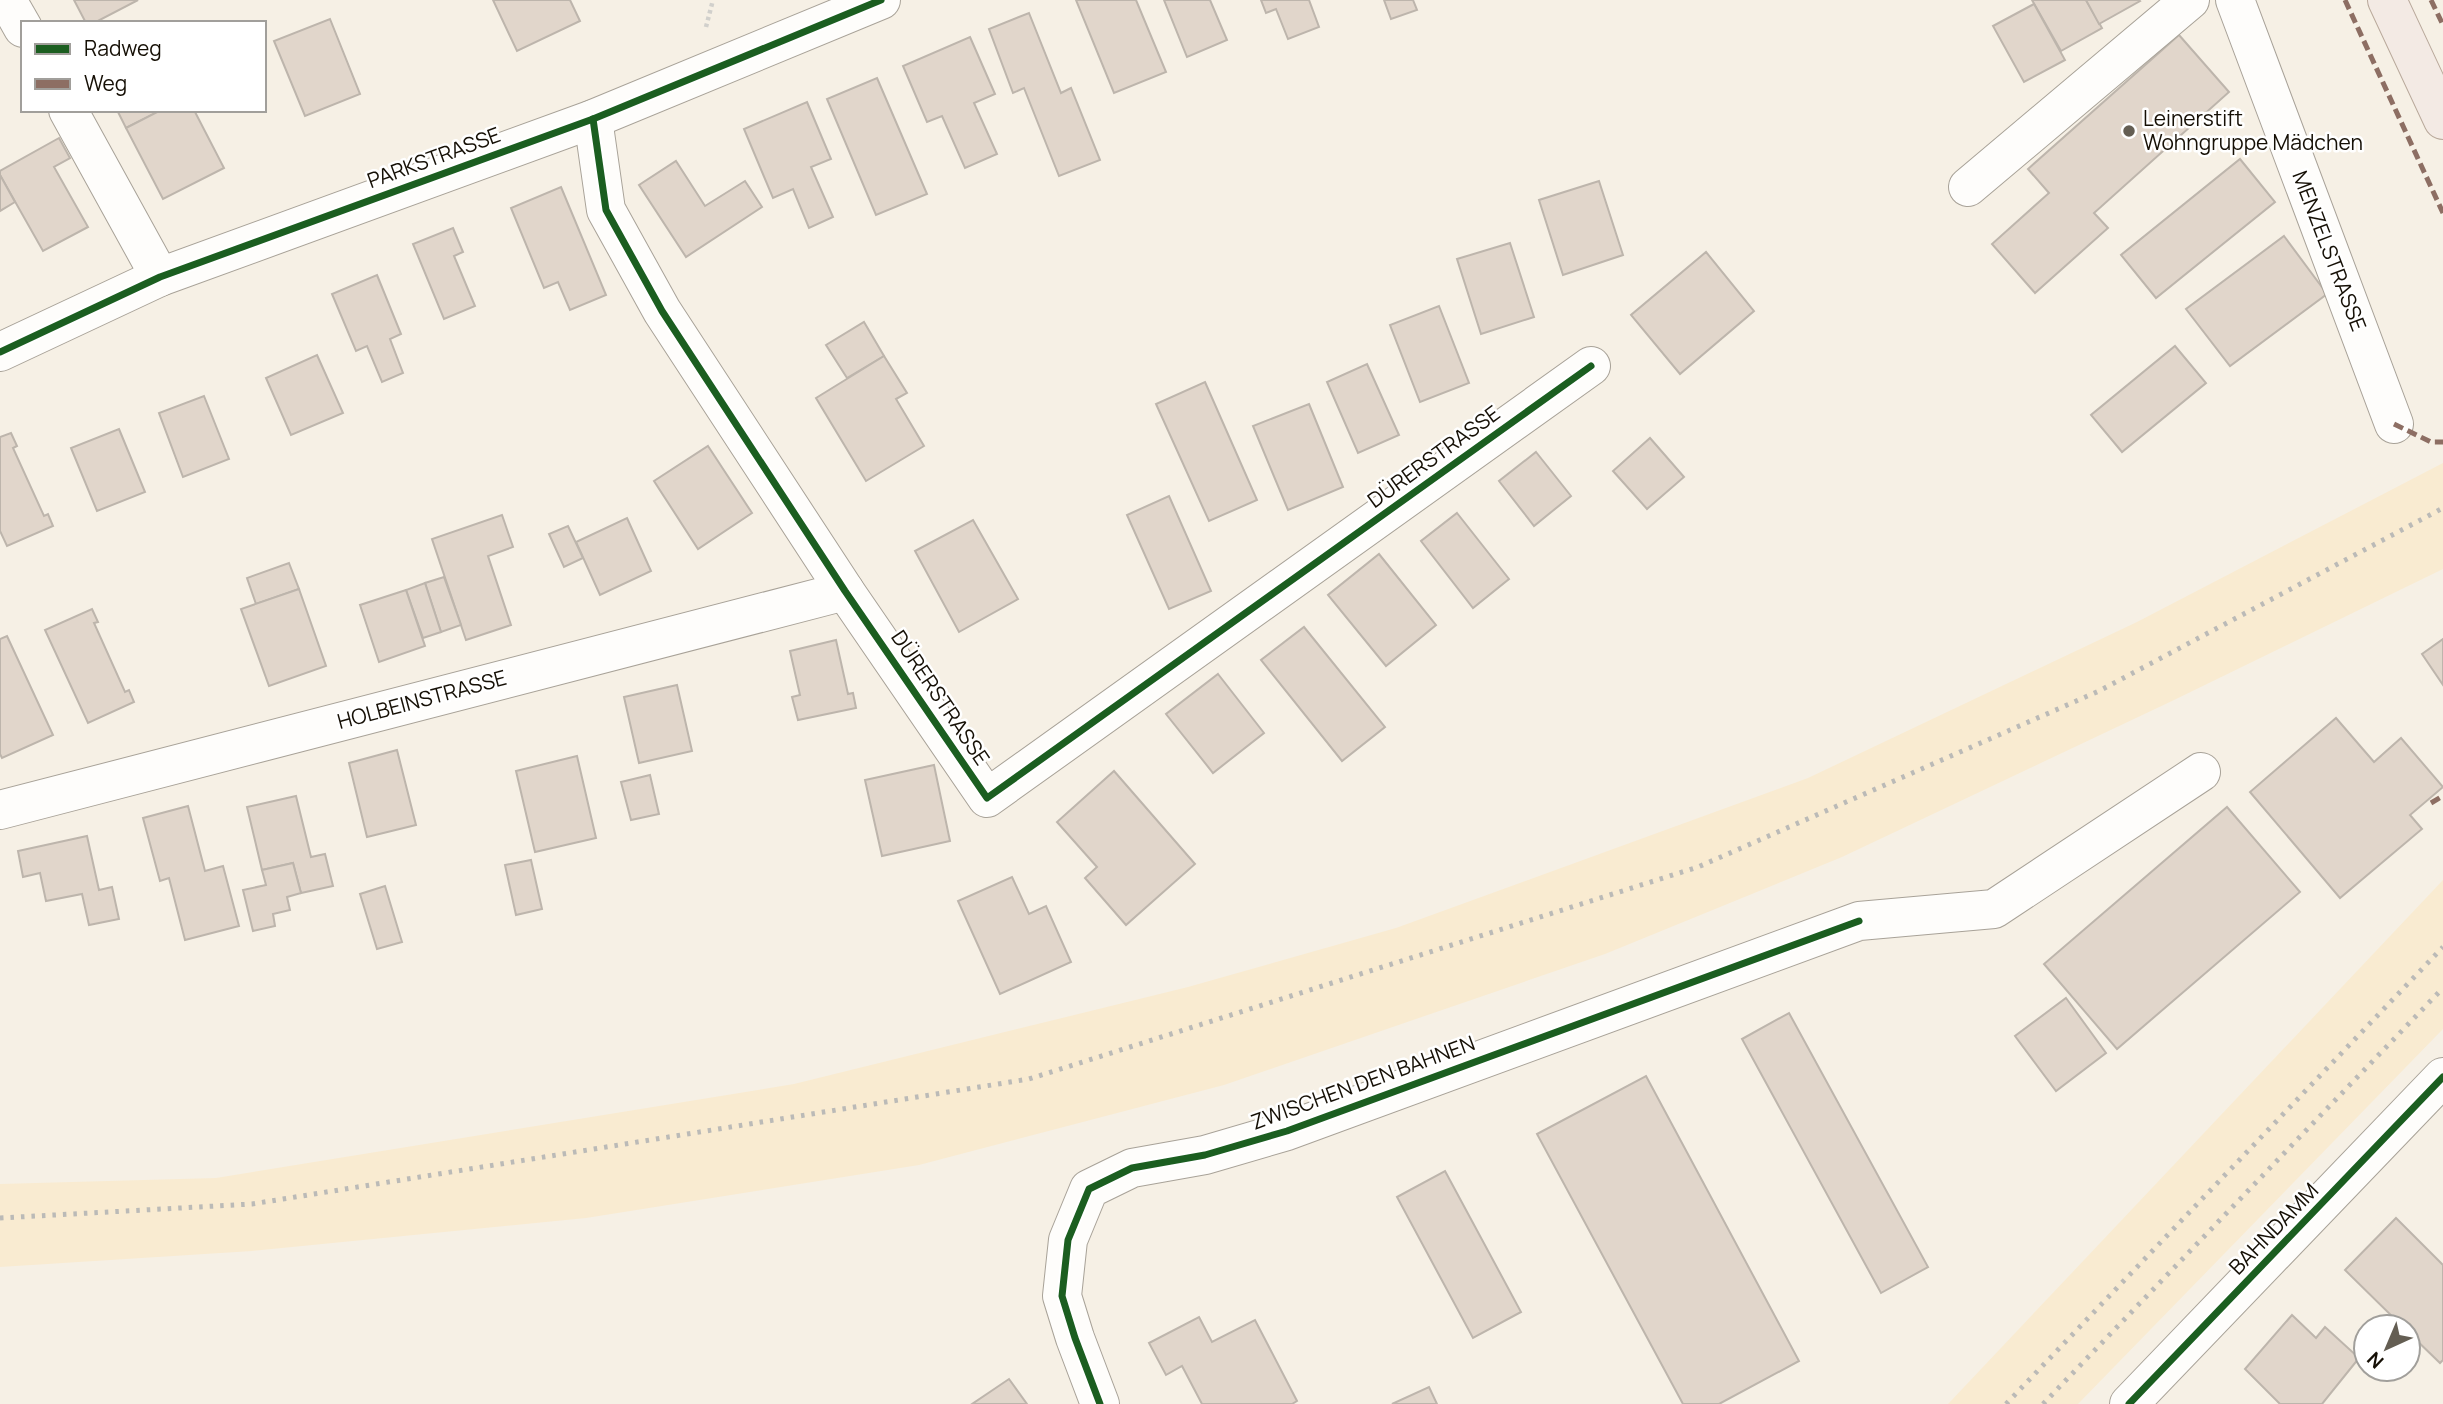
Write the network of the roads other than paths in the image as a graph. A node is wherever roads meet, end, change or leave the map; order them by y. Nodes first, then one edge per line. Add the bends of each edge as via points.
1 (7, 0) edge
2 (881, 0) edge
3 (2190, 0) edge
4 (2235, 0) edge
5 (2387, 0) edge
6 (21, 24) edge
7 (69, 112) edge
8 (593, 119) junction
9 (2443, 120) edge
10 (1968, 187) dead end
11 (160, 277) junction
12 (0, 352) edge
13 (1591, 366) dead end
14 (2394, 424) dead end
15 (845, 591) junction
16 (2201, 772) dead end
17 (0, 810) edge
18 (2443, 1077) edge
19 (1100, 1404) edge
20 (2129, 1404) edge

1 - 6 street
2 - 8 street, PARKSTRASSE
3 - 10 street
4 - 14 street, MENZELSTRASSE
5 - 9 main road
7 - 11 street
8 - 11 street, PARKSTRASSE
8 - 15 street, DÜRERSTRASSE via 606,210 662,311
11 - 12 street, PARKSTRASSE
13 - 15 street, DÜRERSTRASSE via 987,799
15 - 17 street, HOLBEINSTRASSE
16 - 19 street, ZWISCHEN DEN BAHNEN via 1994,909 1859,921 1287,1131 1205,1155 1132,1168 1089,1189 1068,1240 1062,1296
18 - 20 street, BAHNDAMM

